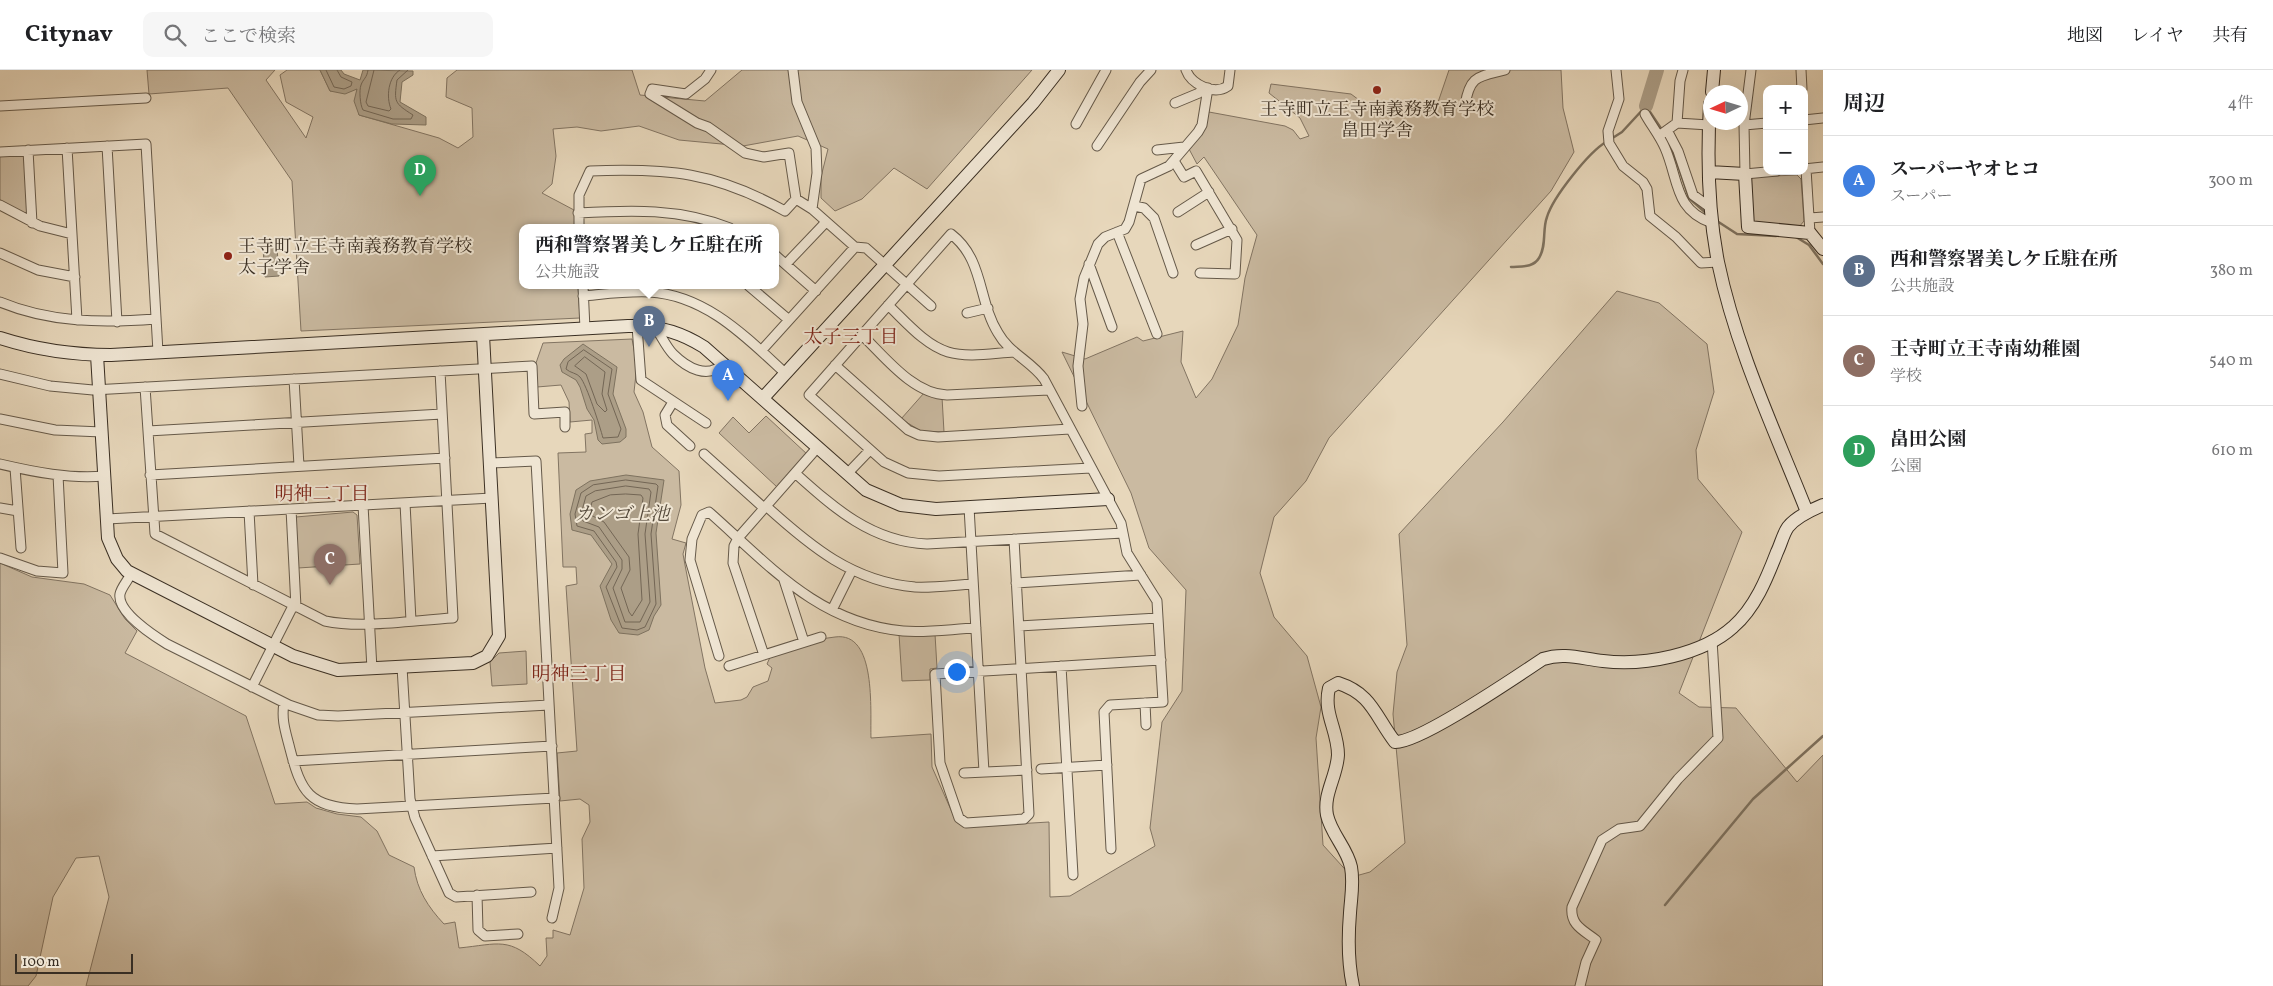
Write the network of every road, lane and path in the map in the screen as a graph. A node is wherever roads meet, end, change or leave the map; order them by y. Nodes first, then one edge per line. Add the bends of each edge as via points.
1 (711, 70) edge
2 (793, 70) edge
3 (1059, 70) edge
4 (1106, 70) edge
5 (1151, 70) edge
6 (1186, 70) edge
7 (1230, 70) edge
8 (1504, 70) edge
9 (1616, 70) edge
10 (1683, 70) edge
11 (1714, 70) edge
12 (1751, 70) edge
13 (1801, 70) edge
14 (1713, 85) edge
15 (1802, 85) edge
16 (1205, 88) junction
17 (1748, 94) edge
18 (146, 98) dead end
19 (1176, 103) dead end
20 (1465, 105) dead end
21 (0, 106) edge
22 (1645, 114) dead end
23 (1823, 118) edge
24 (1808, 119) edge
25 (1677, 123) junction
26 (1763, 123) edge
27 (1076, 124) dead end
28 (1703, 125) edge
29 (1748, 125) edge
30 (1667, 130) junction
31 (1709, 130) edge
32 (1744, 130) edge
33 (1658, 136) junction
34 (107, 146) junction
35 (1097, 146) dead end
36 (1184, 147) junction
37 (68, 148) junction
38 (28, 150) junction
39 (1157, 150) dead end
40 (0, 152) edge
41 (1174, 161) junction
42 (1823, 167) edge
43 (1808, 169) edge
44 (1709, 172) junction
45 (1763, 172) edge
46 (1745, 174) junction
47 (1806, 175) edge
48 (1209, 192) junction
49 (796, 199) junction
50 (0, 205) edge
51 (1134, 206) junction
52 (1711, 208) junction
53 (812, 209) junction
54 (1178, 212) dead end
55 (578, 213) junction
56 (1823, 217) edge
57 (1810, 218) junction
58 (826, 222) junction
59 (1712, 222) junction
60 (32, 223) junction
61 (579, 224) edge
62 (718, 224) edge
63 (1232, 229) junction
64 (1117, 232) junction
65 (1810, 233) junction
66 (72, 234) junction
67 (1196, 245) dead end
68 (854, 247) junction
69 (1823, 249) edge
70 (0, 254) edge
71 (779, 258) edge
72 (1718, 262) junction
73 (786, 264) junction
74 (884, 264) junction
75 (1089, 264) junction
76 (1173, 273) dead end
77 (1200, 273) dead end
78 (75, 277) junction
79 (907, 284) junction
80 (583, 289) edge
81 (753, 289) edge
82 (816, 291) junction
83 (583, 296) junction
84 (0, 302) edge
85 (888, 305) junction
86 (931, 306) dead end
87 (988, 308) junction
88 (967, 313) dead end
89 (156, 319) junction
90 (77, 320) junction
91 (789, 320) junction
92 (117, 322) junction
93 (637, 326) junction
94 (1112, 327) dead end
95 (655, 328) junction
96 (585, 329) junction
97 (1157, 334) dead end
98 (483, 335) junction
99 (682, 335) junction
100 (862, 335) junction
101 (0, 338) edge
102 (761, 351) junction
103 (158, 352) junction
104 (670, 352) junction
105 (1014, 352) junction
106 (98, 355) junction
107 (724, 363) junction
108 (835, 365) junction
109 (485, 368) junction
110 (440, 371) junction
111 (785, 373) junction
112 (0, 374) edge
113 (294, 379) junction
114 (145, 387) junction
115 (100, 389) junction
116 (1049, 390) junction
117 (763, 398) junction
118 (673, 402) junction
119 (1082, 406) dead end
120 (442, 414) junction
121 (0, 419) edge
122 (296, 422) junction
123 (706, 423) dead end
124 (565, 428) dead end
125 (1070, 429) junction
126 (148, 431) junction
127 (102, 432) junction
128 (690, 446) dead end
129 (817, 448) junction
130 (870, 450) junction
131 (704, 454) dead end
132 (445, 458) junction
133 (490, 463) junction
134 (0, 464) edge
135 (299, 466) junction
136 (15, 468) junction
137 (1091, 468) junction
138 (795, 473) junction
139 (150, 474) junction
140 (847, 474) junction
141 (58, 475) junction
142 (104, 476) junction
143 (492, 498) junction
144 (1108, 499) junction
145 (447, 500) junction
146 (404, 503) junction
147 (363, 505) junction
148 (1823, 505) edge
149 (765, 507) junction
150 (969, 507) junction
151 (0, 508) edge
152 (291, 509) junction
153 (18, 511) junction
154 (249, 511) junction
155 (1807, 512) junction
156 (152, 516) junction
157 (107, 519) junction
158 (1122, 533) junction
159 (738, 538) junction
160 (1014, 539) junction
161 (971, 541) junction
162 (21, 548) dead end
163 (0, 558) edge
164 (852, 570) junction
165 (131, 574) junction
166 (1141, 575) junction
167 (784, 580) junction
168 (1016, 583) junction
169 (973, 584) junction
170 (253, 585) junction
171 (295, 606) junction
172 (832, 610) junction
173 (1158, 618) junction
174 (411, 620) junction
175 (369, 623) junction
176 (1019, 626) junction
177 (976, 628) junction
178 (821, 637) dead end
179 (1712, 640) junction
180 (804, 642) junction
181 (273, 646) junction
182 (764, 655) junction
183 (719, 656) dead end
184 (1161, 660) junction
185 (729, 666) dead end
186 (1061, 666) junction
187 (402, 667) junction
188 (1021, 668) junction
189 (372, 669) junction
190 (978, 671) junction
191 (252, 687) junction
192 (284, 703) junction
193 (1145, 703) junction
194 (549, 705) junction
195 (405, 713) junction
196 (1146, 725) dead end
197 (552, 746) junction
198 (407, 755) junction
199 (293, 761) junction
200 (1107, 764) junction
201 (1067, 767) junction
202 (1041, 769) dead end
203 (1027, 770) junction
204 (984, 772) junction
205 (964, 773) dead end
206 (555, 798) junction
207 (411, 806) junction
208 (557, 848) junction
209 (1111, 849) dead end
210 (432, 856) junction
211 (1073, 875) dead end
212 (531, 892) dead end
213 (477, 895) junction
214 (552, 918) dead end
215 (518, 934) dead end
216 (1353, 986) edge
217 (1580, 986) edge

1 - 49 street via 686,94 652,88 650,94 708,127 745,153 764,157 790,153
2 - 53 street via 797,102 816,148 818,173
3 - 74 street via 1033,103
4 - 27 street
5 - 35 street
6 - 16 street via 1194,82
7 - 16 street via 1228,86 1220,90
8 - 20 street via 1472,81
9 - 72 street via 1619,99 1608,141 1623,166 1643,182 1654,221 1676,237 1701,263
10 - 25 street
11 - 14 street
12 - 17 street
13 - 15 street
16 - 19 street
16 - 36 street via 1202,125
18 - 21 street
22 - 33 street
23 - 24 street
25 - 28 street
25 - 30 street
26 - 29 street
30 - 33 street
30 - 52 street via 1693,195
31 - 44 street
32 - 46 street
33 - 59 street via 1666,149 1681,200 1701,219
34 - 37 street
34 - 89 street via 146,144
34 - 92 street
36 - 39 street
36 - 41 street
37 - 38 street
37 - 66 street
38 - 40 street
38 - 60 street
41 - 48 street via 1184,177 1196,171
41 - 51 street via 1141,178
42 - 43 street
44 - 46 street
44 - 52 street
45 - 46 street
46 - 65 street via 1748,226
47 - 57 street
48 - 54 street
48 - 63 street
49 - 53 street
49 - 55 street via 785,211 726,184 683,173 590,171 579,195
50 - 60 street
51 - 64 street via 1125,229
51 - 76 street via 1144,208 1154,218
52 - 59 street
53 - 58 street
55 - 61 street
55 - 62 street via 662,211
56 - 57 street
57 - 65 street
58 - 68 street
58 - 73 street
59 - 72 street
60 - 66 street
63 - 67 street
63 - 77 street via 1237,240 1236,274
64 - 75 street via 1098,244
64 - 97 street
65 - 69 street
66 - 78 street
68 - 74 street via 866,248
68 - 82 street
70 - 78 street via 38,270
71 - 73 street
72 - 155 street via 1739,339
73 - 82 street
74 - 79 street
74 - 111 street
75 - 94 street
75 - 119 street via 1080,304 1083,324 1078,366
78 - 90 street
79 - 85 street
79 - 86 street
79 - 87 street via 951,234 963,244 973,260
80 - 83 street
81 - 91 street
82 - 91 street
83 - 96 street
83 - 102 street via 644,292 678,297 717,314
84 - 90 street via 25,311
85 - 100 street
85 - 105 street via 932,345 949,353
87 - 88 street
87 - 105 street via 998,334
89 - 92 street
89 - 103 street
90 - 92 street
91 - 102 street
93 - 95 street
93 - 96 street
93 - 118 street via 641,380
95 - 99 street
95 - 104 street
96 - 98 street
98 - 103 street
98 - 109 street
99 - 104 street via 673,343
99 - 107 street
100 - 108 street
100 - 116 street via 915,384 934,393
101 - 106 street via 47,350
102 - 111 street
103 - 106 street
104 - 107 street via 703,373 718,369
105 - 116 street via 1038,371
106 - 115 street
107 - 117 street
108 - 125 street via 902,426 919,435
108 - 130 street via 809,395
109 - 110 street
109 - 124 street via 532,366 534,414 565,412
109 - 133 street
110 - 113 street
110 - 120 street
111 - 117 street
112 - 115 street via 50,386
113 - 114 street
113 - 122 street
114 - 115 street
114 - 126 street
115 - 127 street
116 - 125 street
117 - 129 street
118 - 123 street
118 - 128 street via 665,415 667,425
120 - 122 street
120 - 132 street
121 - 127 street via 55,430
122 - 126 street
122 - 135 street
125 - 137 street
126 - 139 street
127 - 142 street
129 - 138 street
129 - 140 street
130 - 137 street via 892,467 922,476
130 - 140 street
131 - 149 street
132 - 135 street
132 - 145 street
133 - 143 street
133 - 194 street via 536,461
134 - 136 street
135 - 139 street
136 - 141 street
136 - 153 street
137 - 144 street
138 - 149 street
138 - 161 street via 841,513 881,535 918,543
139 - 156 street
140 - 150 street via 875,495 901,505 928,509
141 - 142 street
141 - 163 street via 63,573 37,571
142 - 157 street
143 - 145 street
143 - 187 street via 500,625 494,647 487,656 472,663
144 - 150 street
144 - 158 street via 1121,523
145 - 146 street
145 - 174 street via 454,618
146 - 147 street
146 - 174 street
147 - 152 street
147 - 175 street
148 - 155 street
149 - 159 street
149 - 164 street via 807,543
150 - 161 street
151 - 153 street
152 - 154 street
152 - 171 street
153 - 162 street
154 - 156 street
154 - 170 street
155 - 179 street via 1787,528 1765,582 1747,611 1733,627
156 - 157 street
156 - 170 street via 158,537
157 - 165 street via 110,546
158 - 160 street
158 - 166 street via 1128,553
159 - 167 street
159 - 182 street via 733,563
159 - 183 street via 709,512 702,515 690,548 691,567
160 - 161 street
160 - 168 street
161 - 169 street
164 - 169 street via 910,586
164 - 172 street
165 - 181 street
165 - 191 street via 119,596 125,609 141,626 167,644
166 - 168 street
166 - 173 street via 1158,601
167 - 172 street via 803,595
167 - 180 street
168 - 176 street
169 - 177 street
170 - 171 street
171 - 175 street via 334,623
171 - 181 street
172 - 177 street via 862,623 901,631
173 - 176 street
173 - 184 street
174 - 175 street
175 - 189 street
176 - 188 street
177 - 190 street
178 - 180 street
179 - 216 street via 1679,654 1641,662 1553,655 1433,728 1402,742 1395,742 1369,700 1361,693 1338,683 1329,688 1326,708 1338,756 1335,776 1326,798 1327,816 1350,866 1353,890 1349,936
179 - 217 street via 1718,738 1678,779 1640,826 1618,829 1602,840 1572,907 1574,924 1596,940
180 - 182 street
181 - 189 street via 320,666 338,670
181 - 191 street
182 - 185 street
184 - 186 street
184 - 193 street via 1163,702
186 - 188 street
186 - 201 street
187 - 189 street
187 - 195 street
188 - 190 street
188 - 203 street
190 - 203 street via 936,674 940,763 959,818 966,823 1024,819 1029,814
190 - 204 street
191 - 192 street
192 - 195 street via 329,716
192 - 199 street via 284,728
193 - 196 street
193 - 200 street via 1110,705 1104,712
194 - 195 street
194 - 197 street
195 - 198 street
197 - 198 street
197 - 206 street
198 - 199 street
198 - 207 street
199 - 207 street via 304,788 321,802 357,809
200 - 201 street
200 - 209 street
201 - 202 street
201 - 211 street
203 - 204 street
204 - 205 street
206 - 207 street
206 - 208 street
207 - 210 street
208 - 210 street
208 - 214 street via 560,888
210 - 213 street via 452,896
212 - 213 street
213 - 215 street via 478,930 486,936

